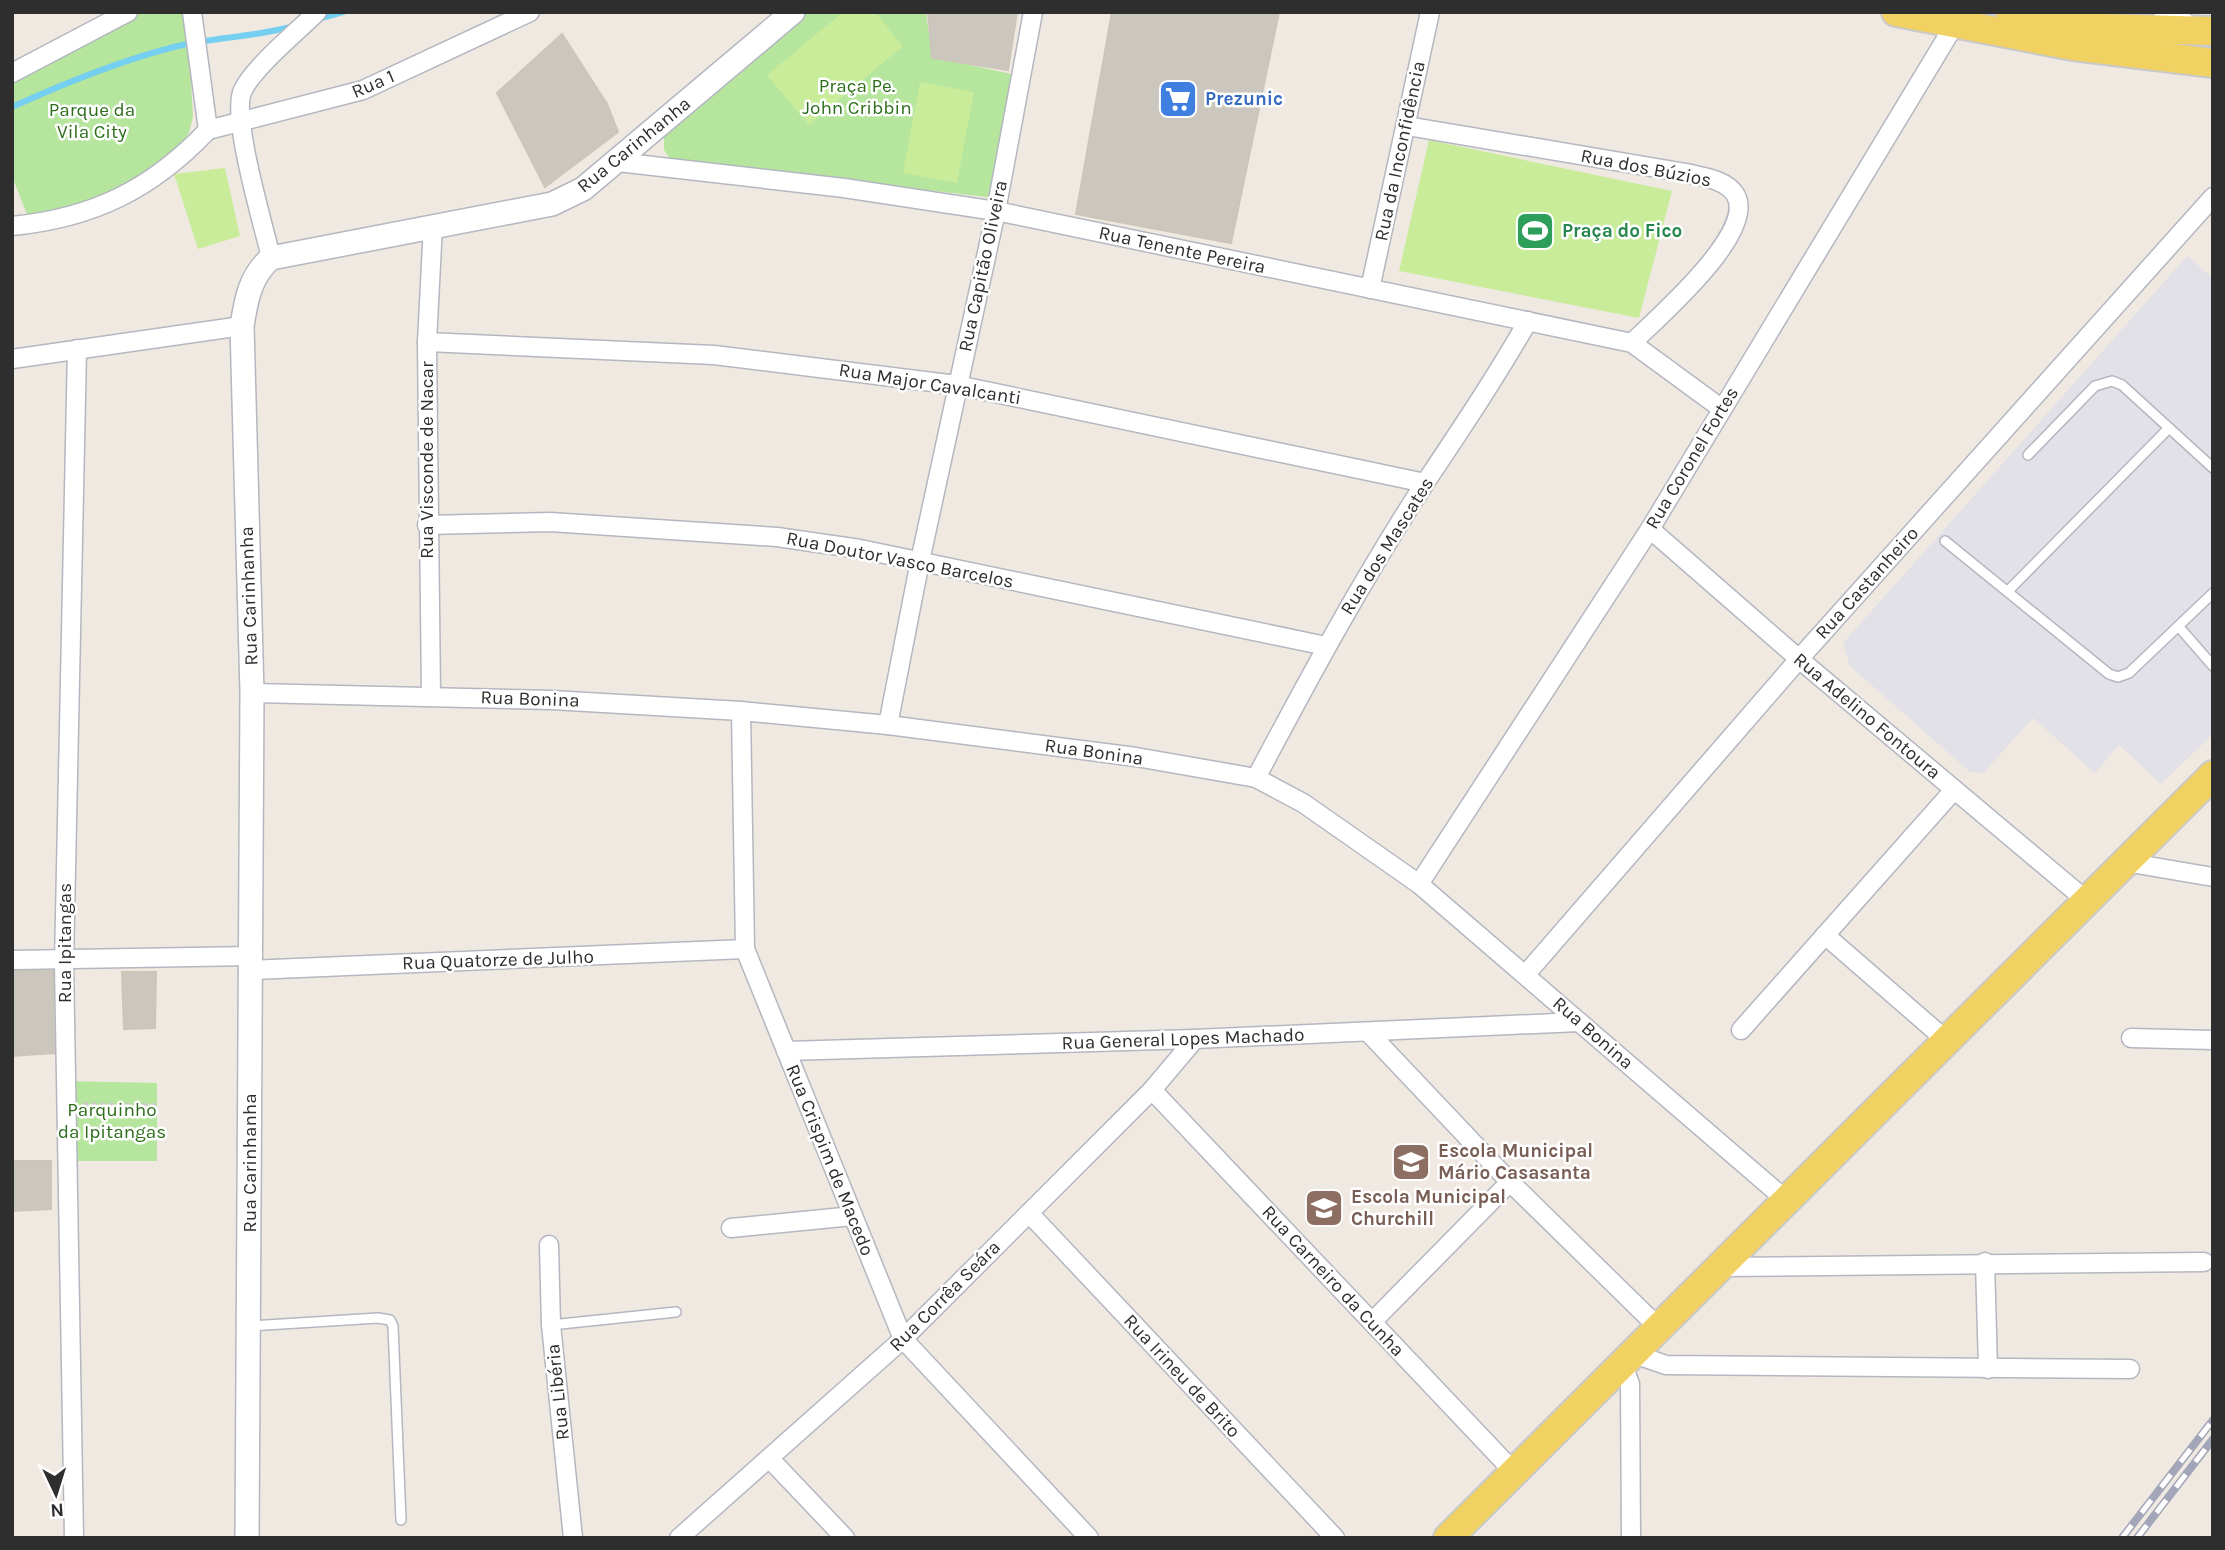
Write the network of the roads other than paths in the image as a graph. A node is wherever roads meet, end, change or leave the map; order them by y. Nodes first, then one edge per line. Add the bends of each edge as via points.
1 (128, 12) edge
2 (192, 12) edge
3 (317, 12) edge
4 (530, 12) edge
5 (793, 12) edge
6 (1033, 12) edge
7 (1430, 12) edge
8 (1896, 12) edge
9 (2010, 12) edge
10 (2166, 12) edge
11 (2111, 20) edge
12 (1955, 24) junction
13 (2203, 31) edge
14 (2213, 63) edge
15 (12, 73) edge
16 (240, 122) junction
17 (1407, 126) junction
18 (208, 130) junction
19 (618, 162) junction
20 (2213, 197) edge
21 (996, 211) junction
22 (433, 225) junction
23 (12, 226) edge
24 (271, 258) junction
25 (1370, 289) junction
26 (1528, 321) junction
27 (242, 326) junction
28 (426, 342) junction
29 (1632, 343) junction
30 (77, 349) junction
31 (12, 359) edge
32 (957, 385) junction
33 (1722, 409) junction
34 (2169, 428) junction
35 (2028, 455) dead end
36 (2213, 467) edge
37 (1425, 483) junction
38 (427, 525) junction
39 (1650, 529) junction
40 (1945, 541) dead end
41 (920, 561) junction
42 (2008, 591) junction
43 (2213, 593) edge
44 (2179, 627) junction
45 (1326, 646) junction
46 (1799, 659) junction
47 (2213, 666) edge
48 (252, 693) junction
49 (431, 696) junction
50 (741, 711) junction
51 (888, 725) junction
52 (2213, 775) edge
53 (1256, 778) junction
54 (1954, 790) junction
55 (2125, 862) junction
56 (2213, 877) edge
57 (1419, 884) junction
58 (2087, 901) junction
59 (1825, 935) junction
60 (745, 949) junction
61 (12, 960) edge
62 (64, 960) junction
63 (251, 963) junction
64 (1526, 974) junction
65 (1579, 1022) junction
66 (1741, 1030) dead end
67 (1368, 1032) junction
68 (2131, 1038) dead end
69 (1195, 1039) junction
70 (2213, 1040) edge
71 (1947, 1041) junction
72 (786, 1051) junction
73 (1152, 1090) junction
74 (1510, 1182) junction
75 (1787, 1200) junction
76 (1029, 1213) junction
77 (853, 1216) junction
78 (731, 1228) dead end
79 (549, 1245) dead end
80 (1985, 1262) junction
81 (2204, 1262) dead end
82 (1720, 1267) junction
83 (676, 1312) dead end
84 (1372, 1322) junction
85 (551, 1325) junction
86 (248, 1326) junction
87 (1659, 1328) junction
88 (903, 1339) junction
89 (1628, 1359) junction
90 (1988, 1368) junction
91 (2130, 1369) dead end
92 (769, 1458) junction
93 (1514, 1472) junction
94 (401, 1520) dead end
95 (74, 1538) edge
96 (247, 1538) edge
97 (573, 1538) edge
98 (679, 1538) edge
99 (845, 1538) edge
100 (1088, 1538) edge
101 (1335, 1538) edge
102 (1448, 1538) edge
103 (1631, 1538) edge

1 - 15 street
2 - 18 street
3 - 16 street via 243,90
4 - 16 street, Rua 1 via 363,90
5 - 19 street, Rua Carinhanha
6 - 21 street, Rua Capitão Oliveira
7 - 17 street, Rua da Inconfidência
8 - 12 main road
9 - 11 main road
10 - 13 street
11 - 13 main road
12 - 14 main road via 2073,46
12 - 33 street, Rua Coronel Fortes
16 - 18 street, Rua 1
16 - 24 street
17 - 25 street, Rua da Inconfidência
17 - 29 street, Rua dos Búzios via 1686,173 1726,185 1734,193 1739,212 1724,244 1705,270
18 - 23 street via 160,175 117,200
19 - 21 street, Rua Tenente Pereira
19 - 22 street, Rua Carinhanha via 583,189 552,204
20 - 46 street, Rua Castanheiro
21 - 25 street, Rua Tenente Pereira
21 - 32 street, Rua Capitão Oliveira
22 - 24 street, Rua Carinhanha
22 - 28 street, Rua Visconde de Nacar
24 - 27 street, Rua Carinhanha via 259,268 250,287
25 - 26 street, Rua Tenente Pereira
26 - 29 street, Rua Tenente Pereira
26 - 37 street, Rua dos Mascates via 1489,389
27 - 30 street
27 - 48 street, Rua Carinhanha
28 - 32 street, Rua Major Cavalcanti via 714,355
28 - 38 street, Rua Visconde de Nacar
29 - 33 street, Rua Tenente Pereira
30 - 31 street
30 - 62 street, Rua Ipitangas
32 - 37 street, Rua Major Cavalcanti
32 - 41 street, Rua Capitão Oliveira
33 - 39 street, Rua Coronel Fortes
34 - 35 lane via 2112,381 2095,386
34 - 36 lane
34 - 42 lane
37 - 45 street, Rua dos Mascates
38 - 41 street, Rua Doutor Vasco Barcelos via 550,522 727,531
38 - 49 street, Rua Visconde de Nacar
39 - 46 street, Rua Adelino Fontoura
39 - 57 street, Rua Coronel Fortes
40 - 42 lane
41 - 45 street, Rua Doutor Vasco Barcelos
41 - 51 street, Rua Capitão Oliveira
42 - 44 lane via 2118,677 2129,673
43 - 44 lane
44 - 47 lane
45 - 53 street, Rua dos Mascates
46 - 54 street, Rua Adelino Fontoura
46 - 64 street, Rua Castanheiro
48 - 49 street, Rua Bonina
48 - 63 street, Rua Carinhanha
49 - 50 street, Rua Bonina
50 - 51 street, Rua Bonina
50 - 60 street, Rua Crispim de Macedo
51 - 53 street, Rua Bonina via 1136,757
52 - 55 main road
53 - 57 street, Rua Bonina via 1303,803
54 - 58 street, Rua Adelino Fontoura
54 - 59 street
55 - 56 street
55 - 58 main road
57 - 64 street, Rua Bonina
58 - 71 main road
59 - 66 street
59 - 71 street
60 - 63 street, Rua Quatorze de Julho
60 - 72 street, Rua Crispim de Macedo
61 - 62 street, Rua Quatorze de Julho
62 - 63 street, Rua Quatorze de Julho
62 - 95 street, Rua Ipitangas
63 - 86 street, Rua Carinhanha
64 - 65 street, Rua Bonina
65 - 67 street, Rua General Lopes Machado
65 - 75 street, Rua Bonina
67 - 69 street, Rua General Lopes Machado
67 - 74 street
68 - 70 street
69 - 72 street, Rua General Lopes Machado
69 - 73 street, Rua Corrêa Seára
71 - 75 main road
72 - 77 street, Rua Crispim de Macedo
73 - 76 street, Rua Corrêa Seára
73 - 84 street, Rua Carneiro da Cunha
74 - 84 street
74 - 87 street
75 - 82 main road
76 - 88 street, Rua Corrêa Seára
76 - 101 street, Rua Irineu de Brito
77 - 78 street
77 - 88 street, Rua Crispim de Macedo
79 - 85 street, Rua Libéria
80 - 81 street
80 - 82 street
80 - 90 street
82 - 87 main road
83 - 85 lane
84 - 93 street, Rua Carneiro da Cunha
85 - 97 street, Rua Libéria
86 - 94 lane via 390,1321
86 - 96 street, Rua Carinhanha
87 - 89 main road
88 - 92 street, Rua Corrêa Seára
88 - 100 street, Rua Crispim de Macedo
89 - 90 street via 1666,1365
89 - 93 main road
89 - 103 street
90 - 91 street
92 - 98 street, Rua Corrêa Seára
92 - 99 street
93 - 102 main road

